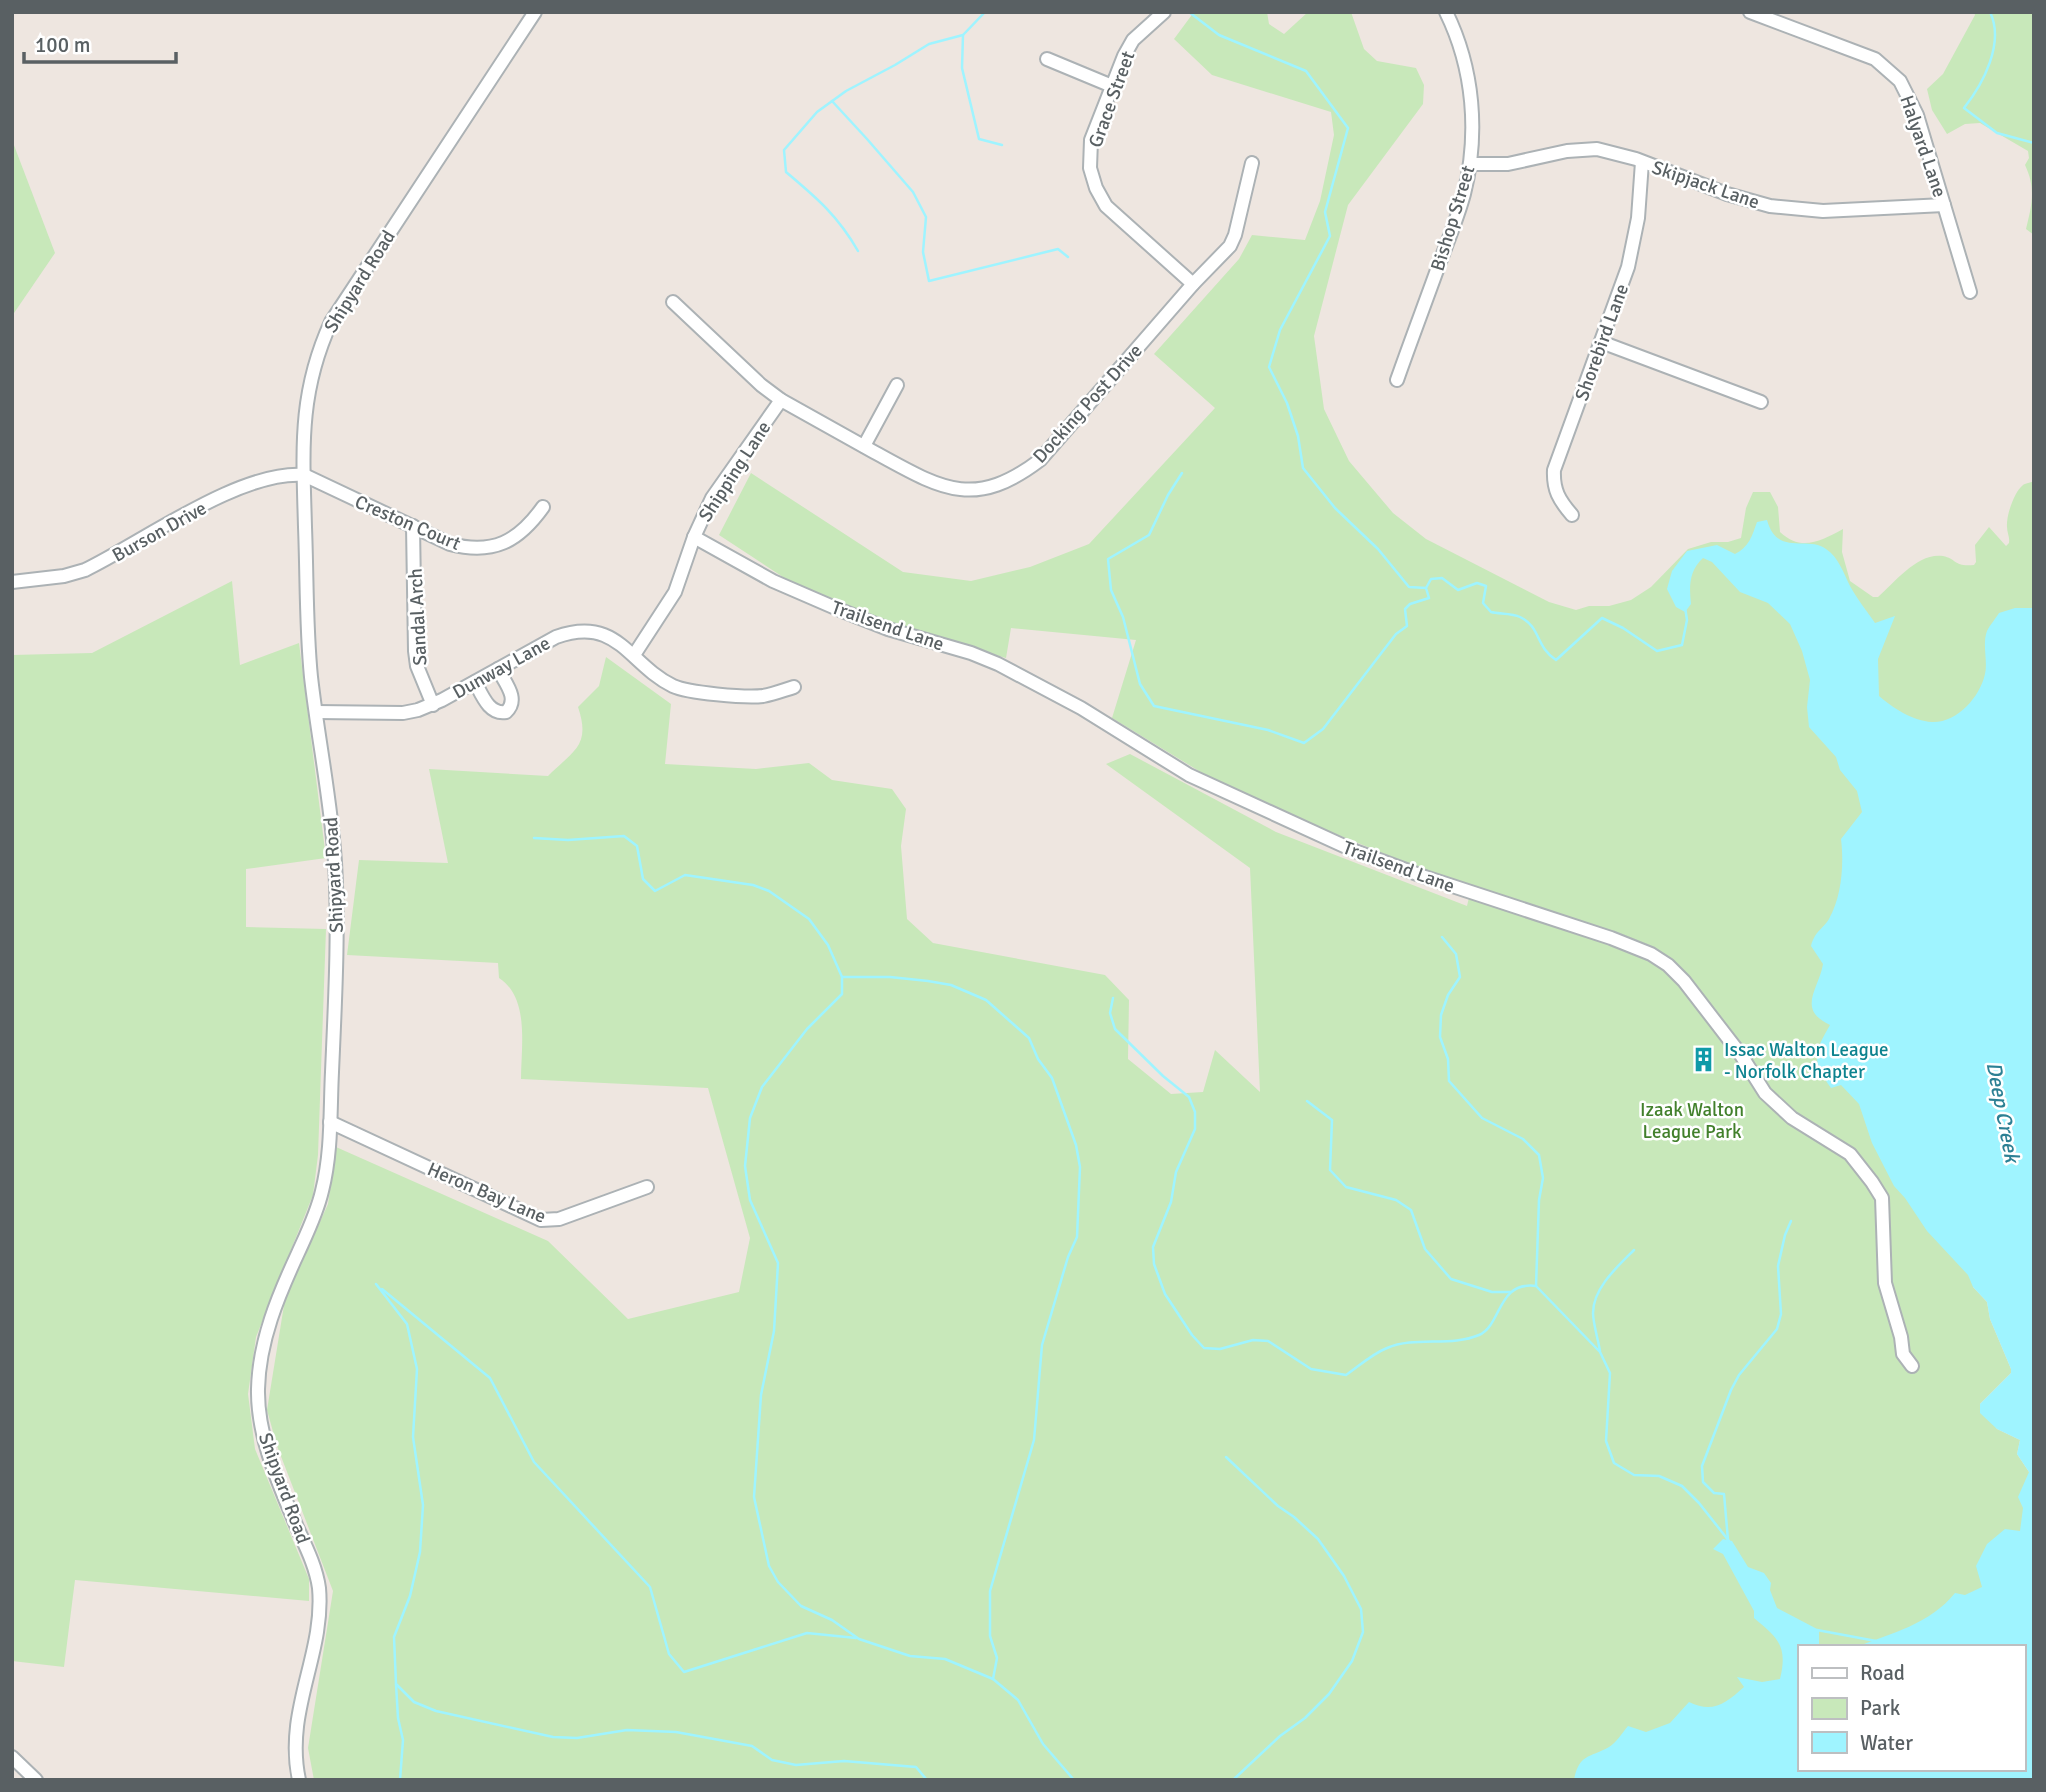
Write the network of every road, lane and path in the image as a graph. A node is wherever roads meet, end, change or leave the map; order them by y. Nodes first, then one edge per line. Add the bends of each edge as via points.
1 (535, 12) edge
2 (1164, 12) edge
3 (1446, 12) edge
4 (1750, 12) edge
5 (1047, 59) dead end
6 (1112, 86) junction
7 (1642, 162) junction
8 (1252, 163) dead end
9 (1470, 164) junction
10 (1944, 205) junction
11 (1193, 284) junction
12 (1970, 292) dead end
13 (673, 302) dead end
14 (1601, 342) junction
15 (1397, 380) dead end
16 (897, 385) dead end
17 (780, 400) junction
18 (1761, 402) dead end
19 (864, 446) junction
20 (304, 475) junction
21 (543, 507) dead end
22 (1572, 515) dead end
23 (413, 526) junction
24 (694, 537) junction
25 (12, 582) edge
26 (634, 655) junction
27 (498, 669) junction
28 (475, 682) junction
29 (794, 687) dead end
30 (433, 705) junction
31 (316, 712) junction
32 (330, 1122) junction
33 (647, 1187) dead end
34 (1912, 1366) dead end
35 (12, 1757) edge
36 (36, 1780) edge
37 (299, 1780) edge

1 - 20 street, Shipyard Road via 331,322 307,397
2 - 6 street, Grace Street via 1133,40
3 - 9 street, Bishop Street via 1467,73 1472,115
4 - 10 street, Halyard Lane via 1866,55 1892,72 1913,103
5 - 6 street
6 - 11 street, Grace Street via 1091,141 1090,168 1096,188 1106,206
7 - 9 street, Skipjack Lane via 1581,149 1508,164
7 - 10 street, Skipjack Lane via 1770,206 1823,211
7 - 14 street, Shorebird Lane via 1632,253
8 - 11 street, Docking Post Drive via 1236,235
9 - 15 street, Bishop Street via 1457,218
10 - 12 street, Halyard Lane
11 - 19 street, Docking Post Drive via 1040,460 1017,477 977,489 952,488 922,478
13 - 17 street, Docking Post Drive
14 - 18 street
14 - 22 street, Shorebird Lane via 1554,470 1553,485
16 - 19 street
17 - 19 street, Docking Post Drive
17 - 24 street, Shipping Lane via 712,498
20 - 23 street, Creston Court
20 - 25 street, Burson Drive via 272,476 247,486 74,574
20 - 31 street, Shipyard Road
21 - 23 street, Creston Court via 523,532 483,548 450,544
23 - 30 street, Sandal Arch via 415,651
24 - 26 street, Shipping Lane via 675,593
24 - 34 street, Trailsend Lane via 773,581 840,610 998,664 1081,708 1189,775 1354,851 1633,946 1668,965 1710,1013 1765,1093 1792,1118 1850,1154 1877,1188 1882,1198 1885,1283 1903,1354
26 - 27 street, Dunway Lane via 600,633 586,630 556,636
26 - 29 street, Dunway Lane via 680,689 753,696
27 - 28 street, Dunway Lane
27 - 28 street via 512,698 506,712 491,709
28 - 30 street, Dunway Lane
30 - 31 street, Dunway Lane via 402,713
31 - 32 street, Shipyard Road via 333,832 337,899
32 - 33 street, Heron Bay Lane via 541,1220 559,1220
32 - 37 street, Shipyard Road via 321,1195 273,1314 258,1385 268,1453 318,1587 315,1635 295,1727
35 - 36 street

